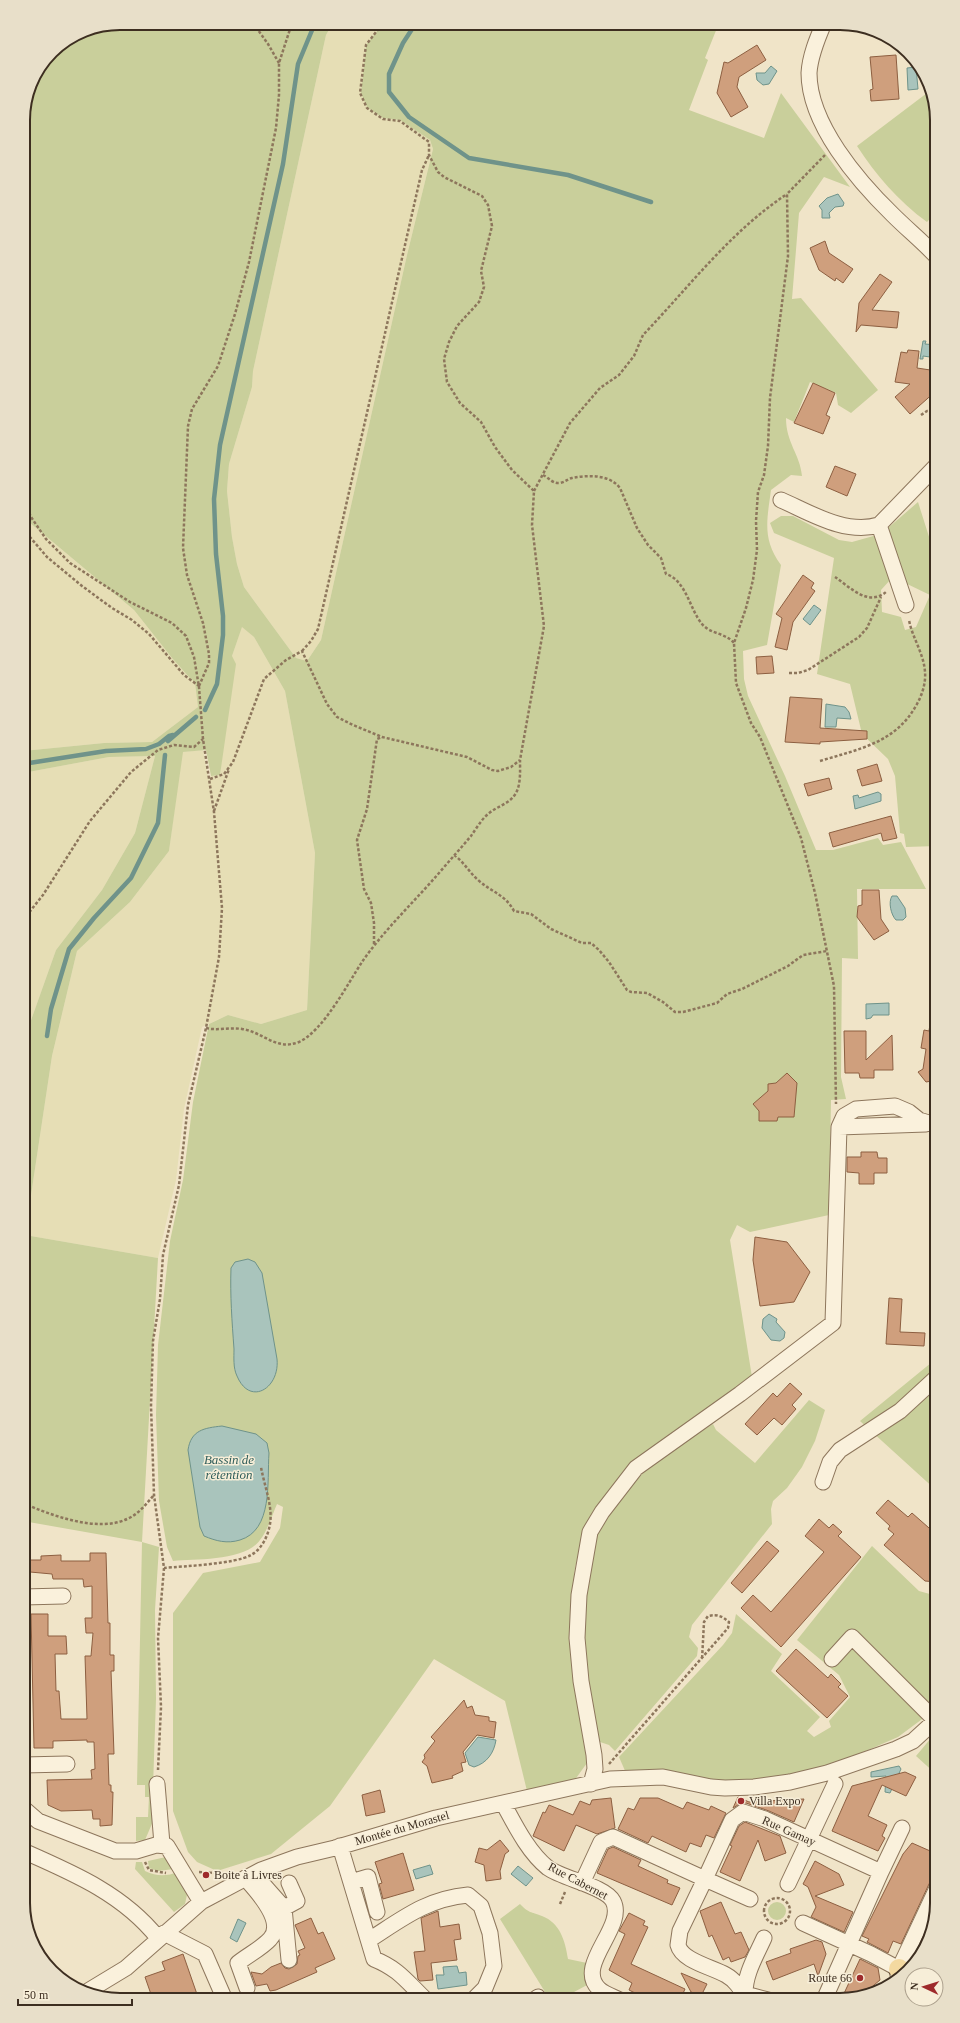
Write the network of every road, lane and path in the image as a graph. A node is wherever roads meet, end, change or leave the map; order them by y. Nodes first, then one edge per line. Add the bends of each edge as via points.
1 (258, 30) edge
2 (290, 30) edge
3 (378, 30) edge
4 (821, 30) edge
5 (280, 63) junction
6 (835, 144) junction
7 (429, 156) junction
8 (787, 194) junction
9 (924, 229) dead end
10 (930, 234) edge
11 (930, 249) edge
12 (930, 411) edge
13 (921, 415) dead end
14 (930, 472) edge
15 (543, 475) junction
16 (534, 491) junction
17 (781, 500) dead end
18 (30, 515) edge
19 (879, 525) junction
20 (30, 537) edge
21 (896, 576) junction
22 (835, 577) dead end
23 (881, 597) junction
24 (906, 604) joint
25 (734, 643) junction
26 (302, 651) junction
27 (789, 673) dead end
28 (199, 687) junction
29 (382, 737) junction
30 (203, 738) junction
31 (520, 760) junction
32 (820, 761) dead end
33 (229, 769) junction
34 (210, 779) junction
35 (214, 812) junction
36 (454, 855) junction
37 (30, 911) edge
38 (374, 945) junction
39 (827, 951) junction
40 (206, 1028) junction
41 (930, 1124) edge
42 (839, 1127) junction
43 (930, 1383) edge
44 (261, 1467) dead end
45 (823, 1482) dead end
46 (154, 1494) junction
47 (30, 1505) edge
48 (164, 1568) junction
49 (63, 1596) dead end
50 (30, 1597) edge
51 (832, 1659) dead end
52 (702, 1660) junction
53 (930, 1714) edge
54 (930, 1725) edge
55 (67, 1764) dead end
56 (30, 1765) edge
57 (157, 1784) joint
58 (591, 1784) junction
59 (835, 1784) dead end
60 (503, 1803) junction
61 (30, 1814) edge
62 (902, 1828) dead end
63 (810, 1840) junction
64 (162, 1844) junction
65 (340, 1846) junction
66 (30, 1854) edge
67 (881, 1872) junction
68 (249, 1875) junction
69 (705, 1879) junction
70 (351, 1882) junction
71 (289, 1883) dead end
72 (582, 1883) junction
73 (788, 1884) dead end
74 (567, 1887) dead end
75 (750, 1899) dead end
76 (201, 1902) junction
77 (560, 1904) dead end
78 (930, 1904) edge
79 (284, 1908) junction
80 (377, 1912) dead end
81 (764, 1915) joint
82 (803, 1923) dead end
83 (161, 1936) junction
84 (764, 1938) dead end
85 (369, 1940) junction
86 (849, 1944) junction
87 (289, 1960) dead end
88 (900, 1970) edge
89 (899, 1972) edge
90 (92, 1988) edge
91 (247, 1988) dead end
92 (222, 1993) edge
93 (419, 1993) edge
94 (480, 1993) edge
95 (606, 1993) edge
96 (739, 1993) edge
97 (742, 1993) edge
98 (827, 1993) edge

1 - 5 path
2 - 5 path
3 - 7 path via 366,45 360,93 367,108 383,119 400,121 429,142
4 - 6 street via 810,62 811,93 816,113
5 - 28 path via 276,128 249,262 218,366 192,409 188,426 183,548 187,575 203,623 209,654 209,663
6 - 8 path
6 - 11 street via 873,195
7 - 16 path via 444,177 482,196 488,205 492,226 481,271 484,287 479,302 457,326 444,359 447,382 460,403 481,422 512,470
7 - 26 path via 422,170 318,629
8 - 15 path via 746,225 643,335 634,356 619,375 600,388 570,423
8 - 25 path via 788,256 770,398 768,446 764,474 758,492 757,550 752,587
9 - 10 path
12 - 13 path
14 - 19 street
15 - 16 path
15 - 25 path via 561,483 571,478 599,477 616,482 637,528 648,545 661,558 666,574 672,576 681,587 702,625 729,637
16 - 31 path via 532,525 544,626
17 - 19 street via 843,526 861,529
18 - 28 path via 46,539 70,563 130,602 181,629 190,643
19 - 21 street
20 - 28 path via 47,557 82,586 150,634 184,674
21 - 23 path via 895,584
21 - 24 street
22 - 23 path via 864,596
23 - 27 path via 867,628 859,637 808,670 798,674
24 - 32 path via 910,628 925,672 923,690 915,708 893,734 862,748
25 - 39 path via 736,683 744,708 760,737 801,838
26 - 29 path via 319,690 337,717
26 - 33 path via 286,660 264,679 238,752
28 - 30 path
29 - 31 path via 467,757 498,771 511,767
29 - 38 path via 377,739 375,745 376,756 368,803 358,840 364,889 372,910
30 - 34 path
30 - 37 path via 194,747 174,745 158,750 131,772 90,821
31 - 36 path via 518,791 512,800 488,815
33 - 34 path via 224,774
33 - 35 path
34 - 35 path
35 - 40 path via 222,908 218,957
36 - 38 path
36 - 39 path via 463,861 478,879 507,900 514,911 531,914 551,929 582,943 590,943 609,962 627,990 647,993 675,1012 717,1003 727,994 788,966 804,955
38 - 40 path via 322,1023 311,1035 298,1042 286,1045 242,1029
39 - 42 path via 834,986 836,1100
40 - 46 path via 188,1105 179,1185 163,1255 154,1341 151,1406
41 - 42 street
42 - 58 street via 833,1323 740,1394 636,1468 614,1495 590,1532 577,1617 581,1681 594,1755 595,1769
43 - 45 street via 900,1411 840,1450 830,1462
44 - 48 path via 270,1510 270,1524 266,1539 260,1548 243,1558
46 - 47 path via 137,1514 109,1525 78,1522
46 - 48 path
48 - 57 path via 158,1638 161,1707
49 - 50 street
51 - 53 street via 852,1637
52 - 52 path via 728,1628 728,1622 723,1617 715,1614 708,1616 704,1622
52 - 58 path
54 - 58 street, Montée du Morastel via 913,1741 896,1749 827,1773 784,1783 725,1788 680,1779 646,1776 610,1779
55 - 56 street
57 - 64 street
58 - 60 street, Montée du Morastel
59 - 63 street
60 - 65 street, Montée du Morastel via 436,1818
60 - 72 street, Rue Cabernet via 521,1835 549,1868
61 - 64 street via 38,1821 115,1851 136,1851
62 - 67 street
63 - 67 street, Rue Gamay
63 - 69 street, Rue Gamay via 750,1814 739,1814 732,1820
63 - 73 street
64 - 76 street via 172,1852
65 - 68 street, Montée du Morastel via 297,1857
65 - 70 street
66 - 83 street via 88,1880 119,1900
67 - 86 street
68 - 76 street, Montée du Morastel
68 - 79 street
68 - 91 street via 273,1917 275,1930 271,1938 238,1963
69 - 72 street via 612,1837 601,1842
69 - 75 street
69 - 96 street, Rue Gamay via 680,1931 678,1949 683,1955 727,1976 737,1984
70 - 80 street via 368,1877
70 - 85 street
71 - 79 street via 297,1901
72 - 95 street, Rue Cabernet via 606,1893 614,1902 615,1916 595,1961 593,1975 600,1990
74 - 77 path
76 - 83 street, Montée du Morastel
78 - 88 street
79 - 87 street
81 - 81 path via 770,1922 780,1924 787,1920 789,1906 782,1899 772,1899 765,1905
82 - 86 street
83 - 90 street, Montée du Morastel via 126,1968
83 - 92 street via 205,1954
84 - 97 street
85 - 93 street via 374,1960 389,1965
85 - 94 street via 422,1906 454,1896 468,1895 482,1906 490,1933 494,1966 485,1988
86 - 89 street
86 - 98 street

